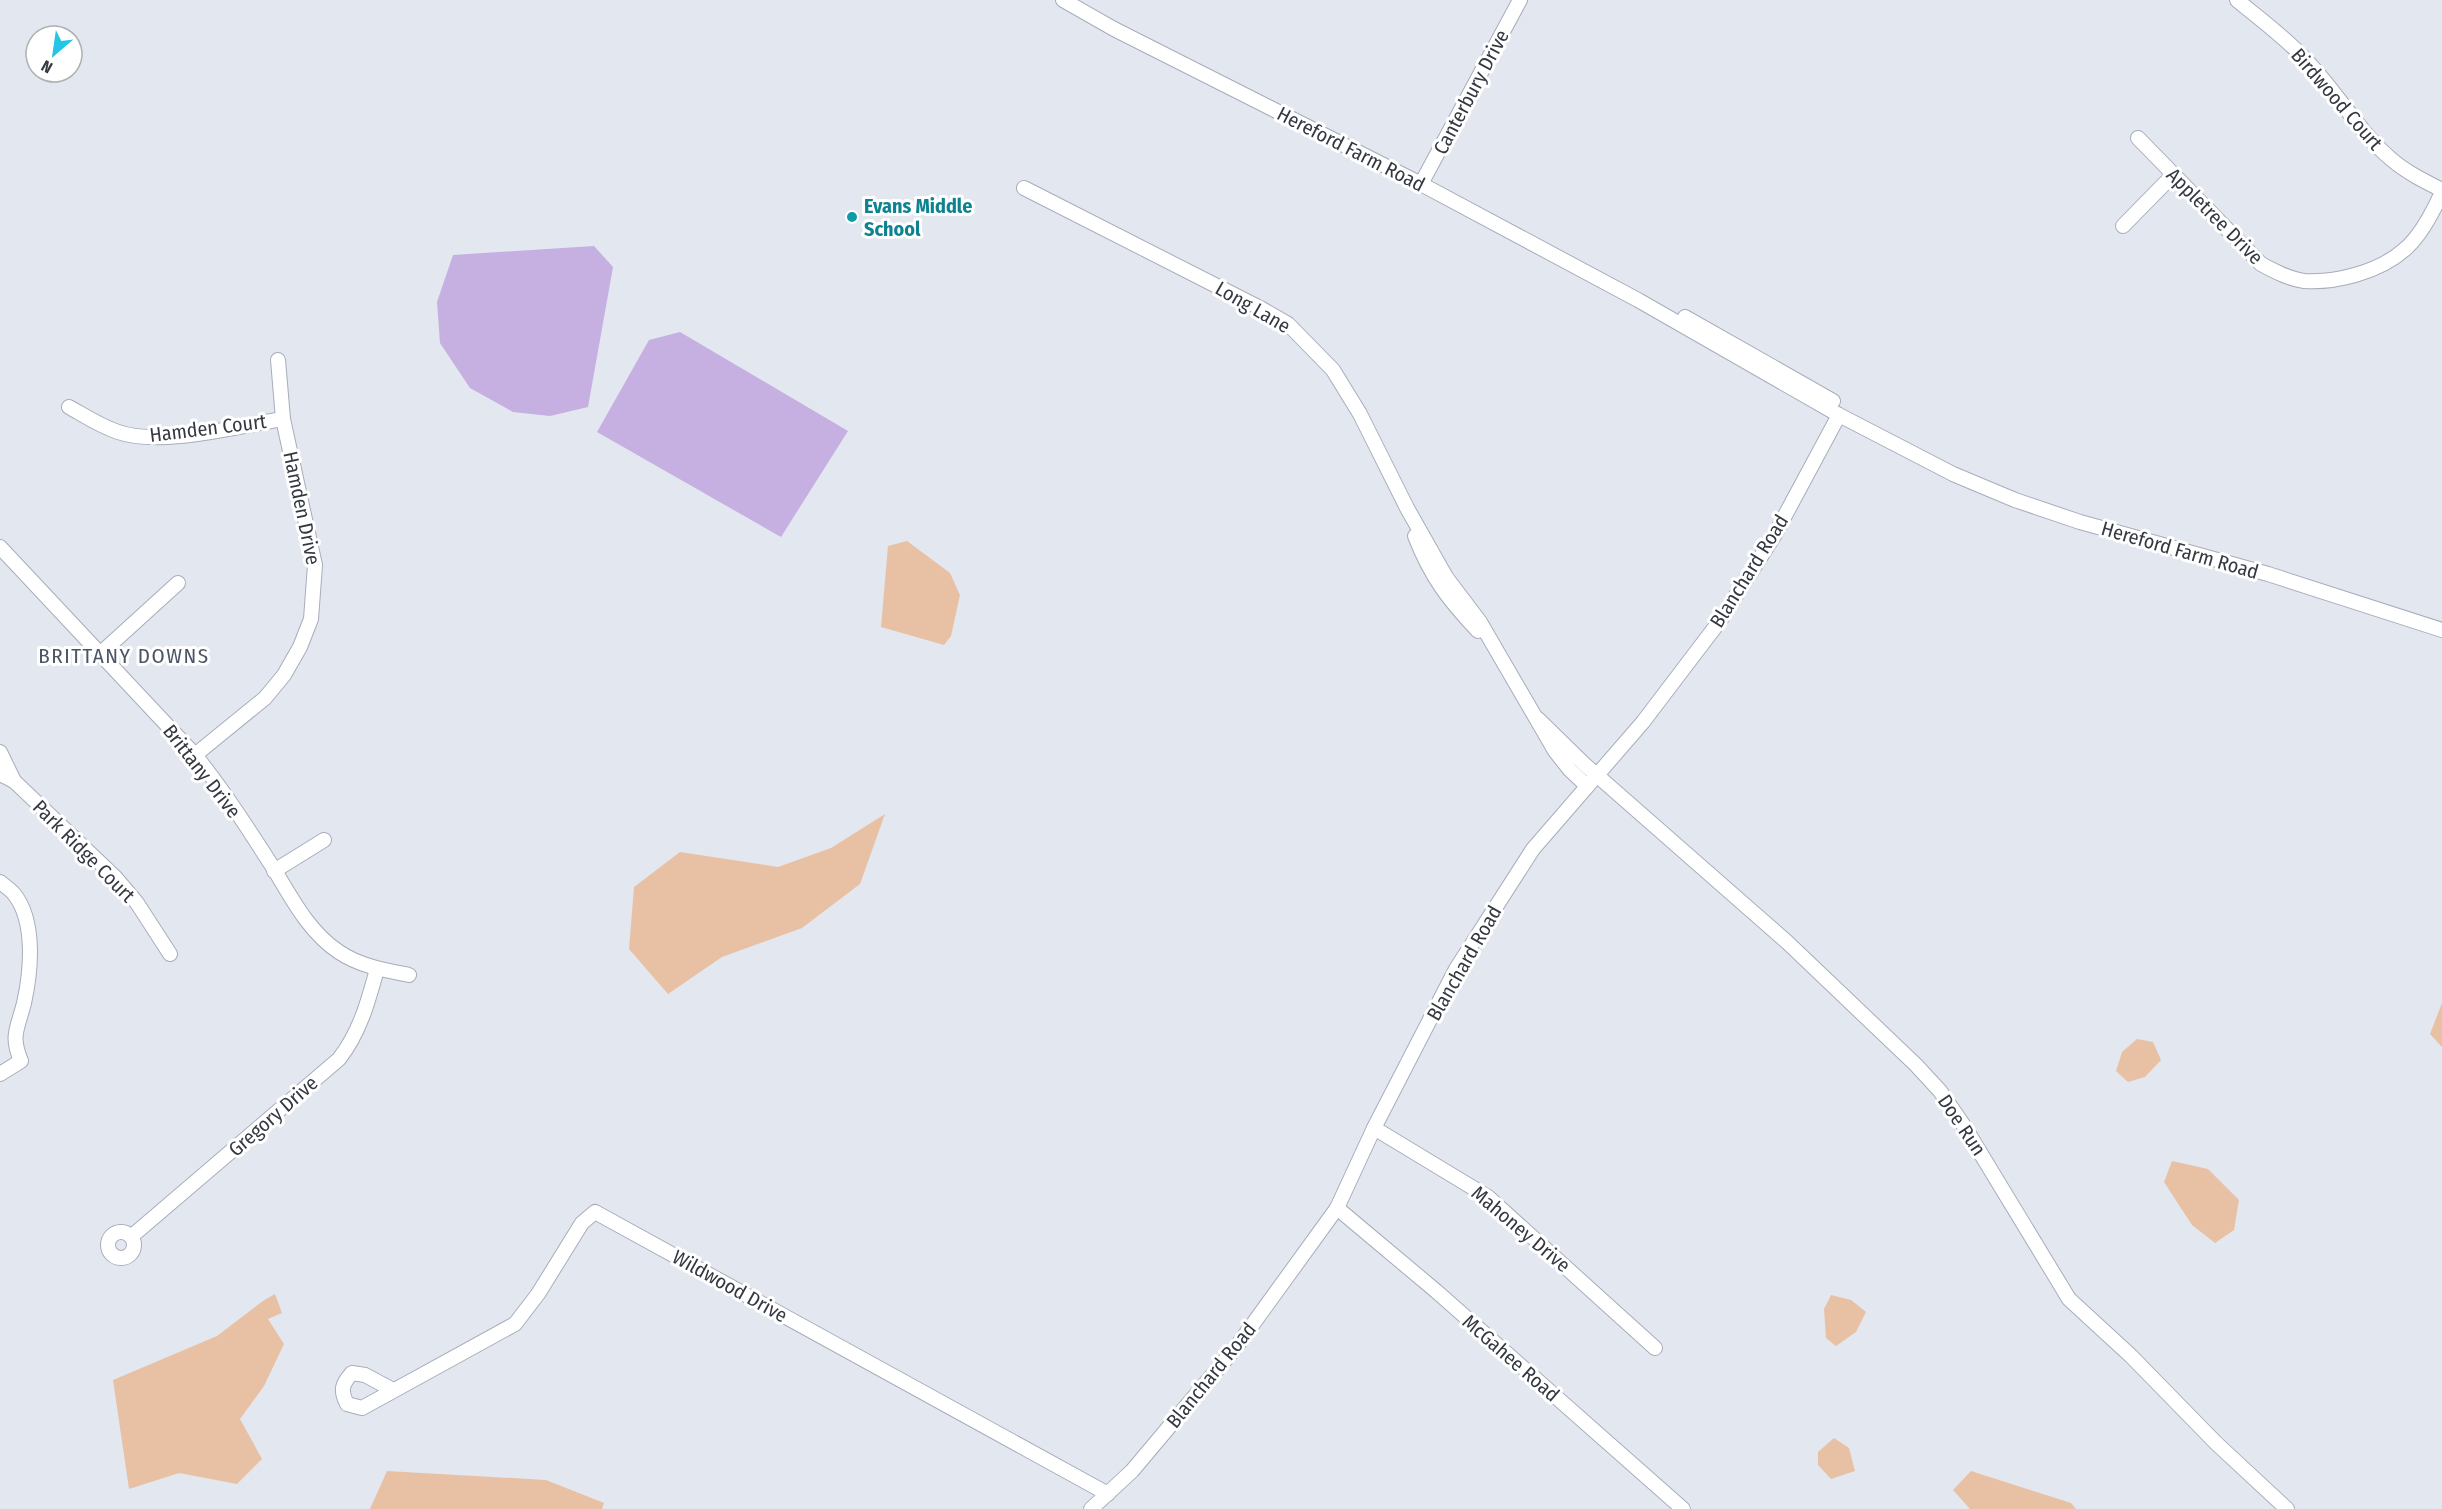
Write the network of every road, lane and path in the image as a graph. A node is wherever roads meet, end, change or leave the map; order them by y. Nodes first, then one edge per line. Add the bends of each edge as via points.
1 (1063, 0) edge
2 (1520, 0) edge
3 (2237, 0) edge
4 (2138, 138) dead end
5 (2173, 175) junction
6 (1421, 184) junction
7 (1024, 188) dead end
8 (2442, 191) edge
9 (2123, 226) dead end
10 (1638, 300) junction
11 (278, 360) dead end
12 (69, 407) dead end
13 (1839, 415) junction
14 (283, 419) junction
15 (1922, 460) junction
16 (0, 547) edge
17 (178, 583) dead end
18 (2442, 630) edge
19 (100, 654) junction
20 (0, 752) edge
21 (195, 755) junction
22 (0, 774) edge
23 (14, 781) junction
24 (1591, 781) junction
25 (324, 840) dead end
26 (274, 871) junction
27 (0, 882) edge
28 (170, 954) dead end
29 (377, 969) junction
30 (409, 975) dead end
31 (0, 1074) edge
32 (1374, 1128) junction
33 (1337, 1208) junction
34 (132, 1236) dead end
35 (1655, 1348) dead end
36 (393, 1390) dead end
37 (1108, 1494) junction
38 (1091, 1509) edge
39 (1683, 1509) edge
40 (2287, 1509) edge

1 - 6 street, Hereford Farm Road
2 - 6 street, Canterbury Drive
3 - 8 street, Birdwood Court via 2306,60 2391,160
4 - 5 street, Appletree Drive
5 - 8 street, Appletree Drive via 2261,264 2302,280 2327,281 2384,263 2418,235
5 - 9 street
6 - 10 street, Hereford Farm Road
7 - 24 street, Long Lane via 1288,324 1334,370 1407,508 1439,586 1501,656 1538,719
10 - 13 street, Hereford Farm Road
10 - 15 street, Hereford Farm Road via 1672,310 1733,343 1869,423
11 - 14 street, Hamden Drive
12 - 14 street, Hamden Court via 120,433 147,437 178,436
13 - 15 street, Hereford Farm Road
13 - 24 street, Blanchard Road via 1774,536 1719,622 1643,722
14 - 21 street, Hamden Drive via 315,565 311,619 284,675 265,698
15 - 18 street, Hereford Farm Road via 2014,500 2080,522 2268,574
16 - 19 street, Brittany Drive
17 - 19 street
19 - 21 street, Brittany Drive
20 - 23 street, Park Ridge Court
21 - 26 street, Brittany Drive via 223,790
22 - 23 street, Park Ridge Court
23 - 28 street, Park Ridge Court via 115,877
24 - 32 street, Blanchard Road via 1533,849 1456,969
24 - 40 street, Doe Run via 1788,942 1916,1065 1964,1126 2069,1299
25 - 26 street
26 - 29 street, Brittany Drive via 320,937 339,952
27 - 31 street via 14,893 24,910 29,942 23,1005 14,1033 21,1061
29 - 30 street, Brittany Drive
29 - 34 street, Gregory Drive via 359,1028 339,1059
32 - 33 street, Blanchard Road
32 - 35 street, Mahoney Drive via 1488,1197
33 - 37 street, Blanchard Road via 1237,1346 1132,1472
33 - 39 street, McGahee Road
36 - 37 street, Wildwood Drive via 515,1324 582,1222 595,1212
37 - 38 street, Blanchard Road

